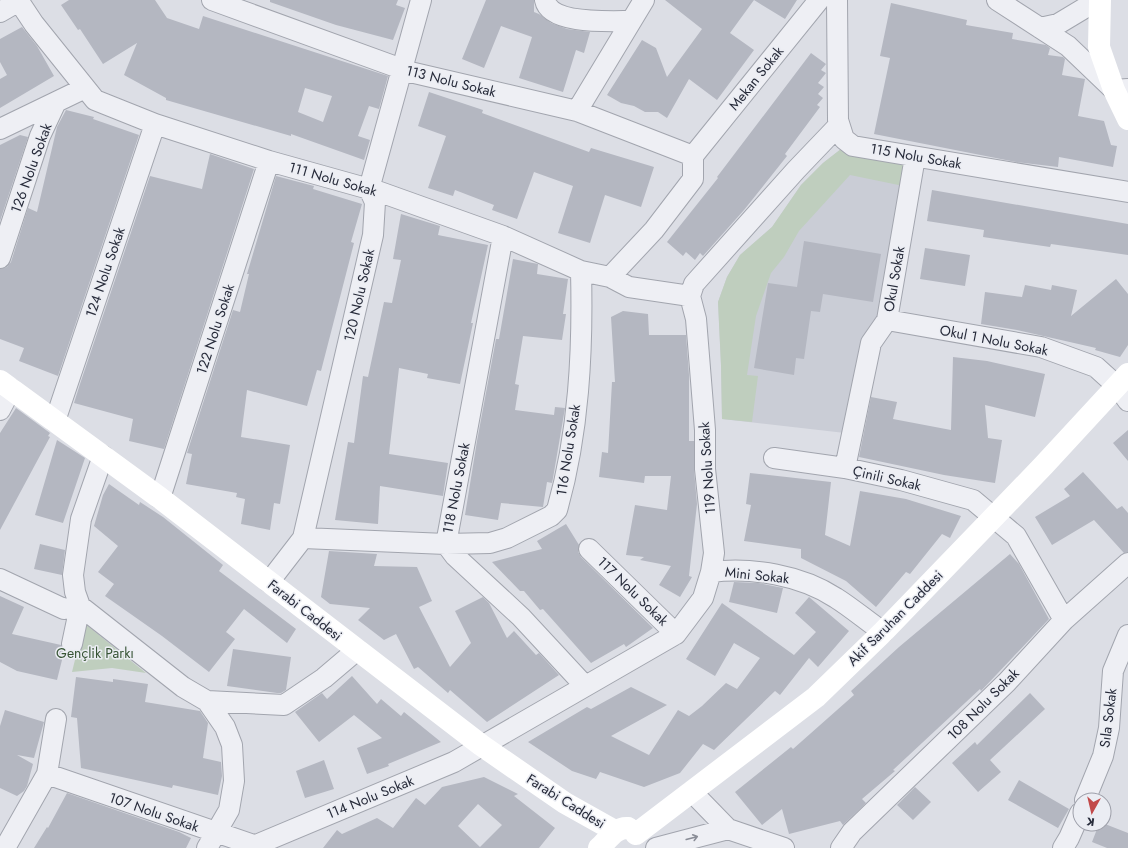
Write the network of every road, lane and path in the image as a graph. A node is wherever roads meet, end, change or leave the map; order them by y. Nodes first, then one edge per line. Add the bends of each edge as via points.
1 (212, 0) edge
2 (421, 0) edge
3 (545, 0) edge
4 (644, 0) edge
5 (819, 0) edge
6 (837, 0) edge
7 (998, 0) edge
8 (1099, 0) edge
9 (19, 1) edge
10 (0, 12) edge
11 (630, 22) junction
12 (1040, 28) junction
13 (401, 68) junction
14 (85, 88) junction
15 (1121, 89) edge
16 (56, 102) junction
17 (577, 111) junction
18 (1128, 119) edge
19 (155, 124) junction
20 (839, 125) junction
21 (0, 129) edge
22 (693, 156) junction
23 (915, 157) junction
24 (269, 160) junction
25 (369, 189) junction
26 (1128, 192) edge
27 (503, 236) junction
28 (0, 258) edge
29 (582, 271) junction
30 (610, 277) junction
31 (690, 296) junction
32 (887, 320) junction
33 (6, 385) edge
34 (1124, 387) edge
35 (0, 410) edge
36 (55, 421) junction
37 (103, 456) junction
38 (774, 458) dead end
39 (845, 468) junction
40 (160, 498) junction
41 (994, 516) junction
42 (303, 538) junction
43 (446, 544) junction
44 (589, 549) dead end
45 (711, 572) junction
46 (1125, 573) edge
47 (0, 579) edge
48 (269, 582) junction
49 (80, 606) junction
50 (1064, 620) junction
51 (883, 632) junction
52 (676, 634) junction
53 (1128, 635) edge
54 (72, 644) dead end
55 (356, 650) junction
56 (584, 686) junction
57 (207, 701) junction
58 (56, 719) dead end
59 (481, 745) junction
60 (47, 774) junction
61 (692, 792) junction
62 (1088, 792) edge
63 (728, 829) junction
64 (615, 831) junction
65 (1072, 832) edge
66 (212, 841) edge
67 (637, 841) edge
68 (259, 846) edge
69 (5, 848) edge
70 (599, 848) edge
71 (656, 848) edge
72 (784, 848) edge
73 (841, 848) edge
74 (1063, 848) edge

1 - 13 street, 113 Nolu Sokak
2 - 13 street
3 - 11 street via 557,14 582,20
4 - 11 street
5 - 22 street, Mekan Sokak
6 - 20 street, 115 Nolu Sokak
7 - 12 street
8 - 12 street via 1058,24
8 - 15 street via 1099,47
9 - 10 street
9 - 14 street, 111 Nolu Sokak
11 - 17 street
12 - 15 street via 1068,46
13 - 17 street, 113 Nolu Sokak
13 - 25 street
14 - 16 street
14 - 19 street, 111 Nolu Sokak via 95,100
15 - 18 street
16 - 21 street
16 - 28 street, 126 Nolu Sokak via 40,136
17 - 22 street, 113 Nolu Sokak
19 - 24 street, 111 Nolu Sokak
19 - 36 street, 124 Nolu Sokak
20 - 23 street, 115 Nolu Sokak via 844,139 853,146
20 - 31 street via 694,284
22 - 30 street via 693,179 654,230
23 - 26 street, 115 Nolu Sokak
23 - 32 street, Okul Sokak
24 - 25 street, 111 Nolu Sokak
24 - 40 street, 122 Nolu Sokak
25 - 27 street, 111 Nolu Sokak
25 - 42 street, 120 Nolu Sokak via 375,202 373,235
27 - 29 street, 111 Nolu Sokak
27 - 43 street, 118 Nolu Sokak
29 - 30 street, 111 Nolu Sokak
29 - 43 street, 116 Nolu Sokak via 581,362 571,453 557,510 547,520 507,538 490,543
30 - 31 street, 111 Nolu Sokak via 629,287
31 - 45 street, 119 Nolu Sokak via 696,319 705,430 705,469 714,553
32 - 34 street, Okul 1 Nolu Sokak via 1041,347 1096,367
32 - 39 street, Okul Sokak via 871,343
33 - 35 street
33 - 36 street, Farabi Caddesi
34 - 41 street, Akif Saruhan Caddesi
36 - 37 street, Farabi Caddesi
37 - 40 street, Farabi Caddesi
37 - 49 street via 81,519 73,575
38 - 39 street, Çinili Sokak
39 - 41 street, Çinili Sokak via 973,500
40 - 48 street, Farabi Caddesi
41 - 50 street, Çinili Sokak via 1016,536
41 - 51 street, Akif Saruhan Caddesi
42 - 43 street, 116 Nolu Sokak
42 - 48 street, 120 Nolu Sokak
43 - 56 street, 118 Nolu Sokak via 455,556 521,618
44 - 52 street, 117 Nolu Sokak
45 - 51 street, Mini Sokak via 729,570 778,575 798,580 835,597
45 - 52 street, 119 Nolu Sokak via 703,598
46 - 50 street, 108 Nolu Sokak
47 - 49 street via 64,609
48 - 55 street, Farabi Caddesi
49 - 54 street
49 - 57 street via 183,687
50 - 73 street, 108 Nolu Sokak via 1007,682 852,832
51 - 61 street, Akif Saruhan Caddesi via 816,697
52 - 56 street, 119 Nolu Sokak
53 - 62 street, Sıla Sokak via 1113,671 1109,728 1103,756
55 - 57 street via 324,678 284,705
55 - 59 street, Farabi Caddesi
56 - 59 street, 119 Nolu Sokak
57 - 66 street via 225,727 232,745 234,781 229,810
58 - 60 street
59 - 64 street, Farabi Caddesi via 565,803
59 - 68 street, 114 Nolu Sokak via 454,762
60 - 66 street, 107 Nolu Sokak
60 - 69 street
61 - 63 street
61 - 67 street, Akif Saruhan Caddesi
71 -> 63 street
63 - 72 street
64 - 67 street, Akif Saruhan Caddesi via 626,828
64 - 70 street
65 - 74 street
66 - 68 street, 107 Nolu Sokak

